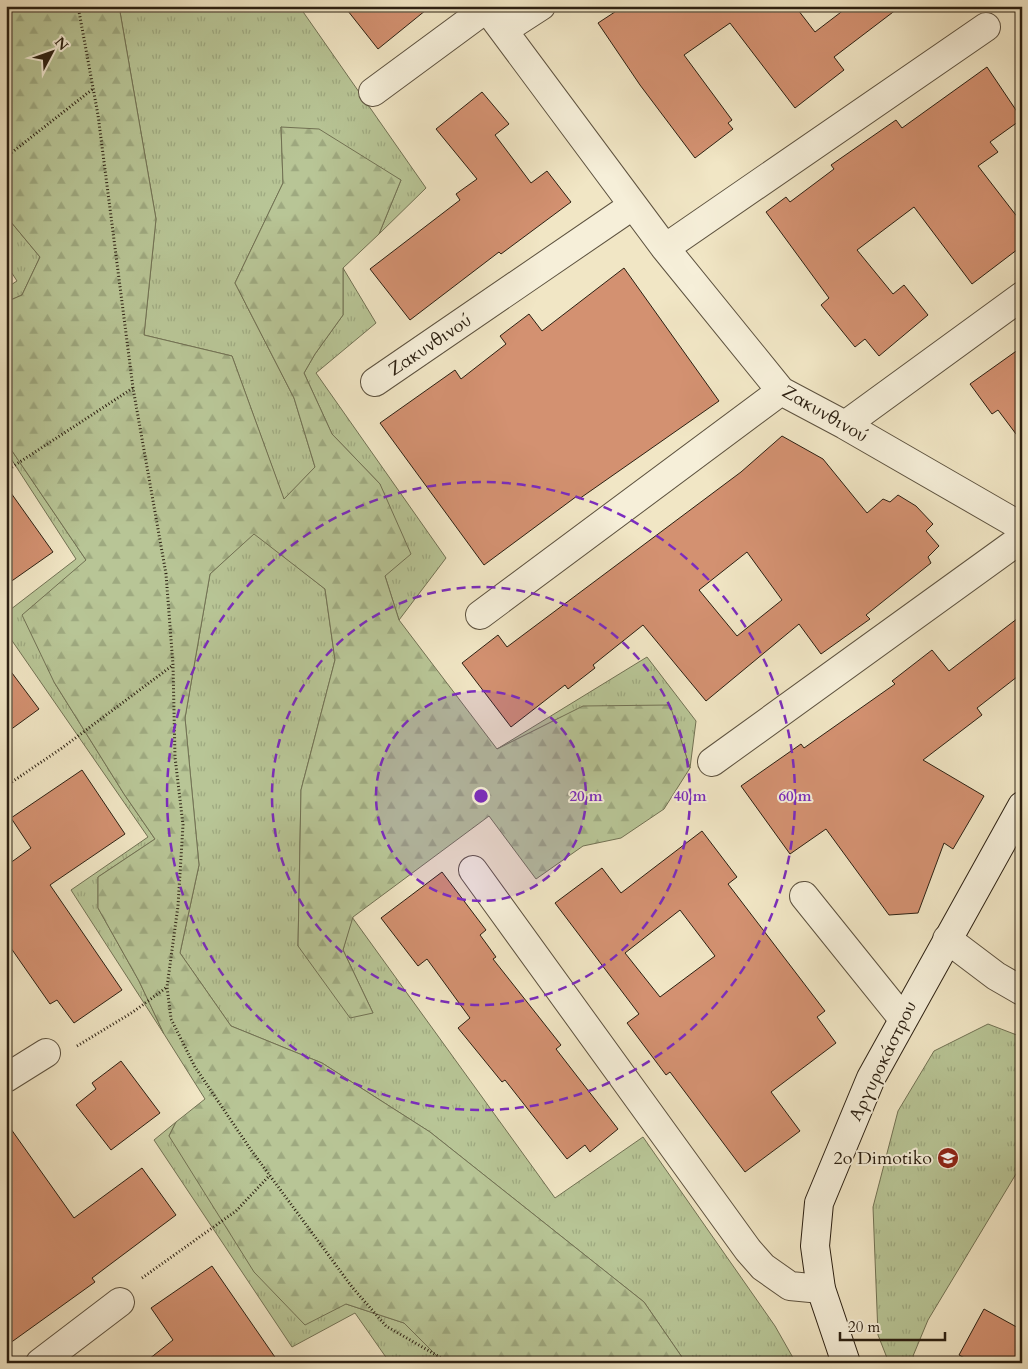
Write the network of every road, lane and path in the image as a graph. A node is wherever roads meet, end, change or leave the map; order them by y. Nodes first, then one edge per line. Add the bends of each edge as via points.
1 (78, 6) edge
2 (542, 6) edge
3 (486, 7) edge
4 (986, 27) dead end
5 (504, 30) junction
6 (94, 88) junction
7 (373, 92) dead end
8 (6, 157) edge
9 (632, 206) junction
10 (665, 248) junction
11 (1022, 296) edge
12 (375, 382) dead end
13 (133, 388) junction
14 (781, 391) junction
15 (845, 425) junction
16 (6, 471) edge
17 (1022, 527) edge
18 (1022, 538) edge
19 (480, 614) dead end
20 (173, 666) junction
21 (712, 762) dead end
22 (6, 786) edge
23 (1022, 806) edge
24 (473, 870) dead end
25 (804, 896) dead end
26 (947, 939) junction
27 (168, 987) junction
28 (1022, 991) edge
29 (903, 1019) junction
30 (46, 1053) joint
31 (6, 1078) edge
32 (270, 1175) junction
33 (821, 1290) junction
34 (120, 1302) joint
35 (40, 1363) edge
36 (450, 1363) edge
37 (846, 1363) edge

1 - 6 path
2 - 5 street
3 - 5 street, Ζακυνθινού
3 - 7 street
4 - 10 street
5 - 9 street, Ζακυνθινού
6 - 8 path
6 - 13 path
9 - 10 street, Ζακυνθινού
9 - 12 street, Ζακυνθινού
10 - 14 street, Ζακυνθινού
11 - 15 street
13 - 16 path
13 - 20 path via 166,574
14 - 15 street, Ζακυνθινού
14 - 19 street
15 - 17 street, Ζακυνθινού
18 - 21 street
20 - 22 path
20 - 27 path via 175,757 183,825
23 - 26 street, Αργυροκάστρου
24 - 33 street via 748,1250 763,1267 790,1286
25 - 29 street
26 - 28 street
26 - 29 street, Αργυροκάστρου
27 - 30 path via 67,1052
27 - 32 path via 171,1019 195,1067
29 - 33 street, Αργυροκάστρου via 871,1078 819,1203 815,1246
30 - 31 street
32 - 34 path via 236,1211 130,1287
32 - 36 path via 352,1287 386,1326
33 - 37 street, Αργυροκάστρου
34 - 35 street

